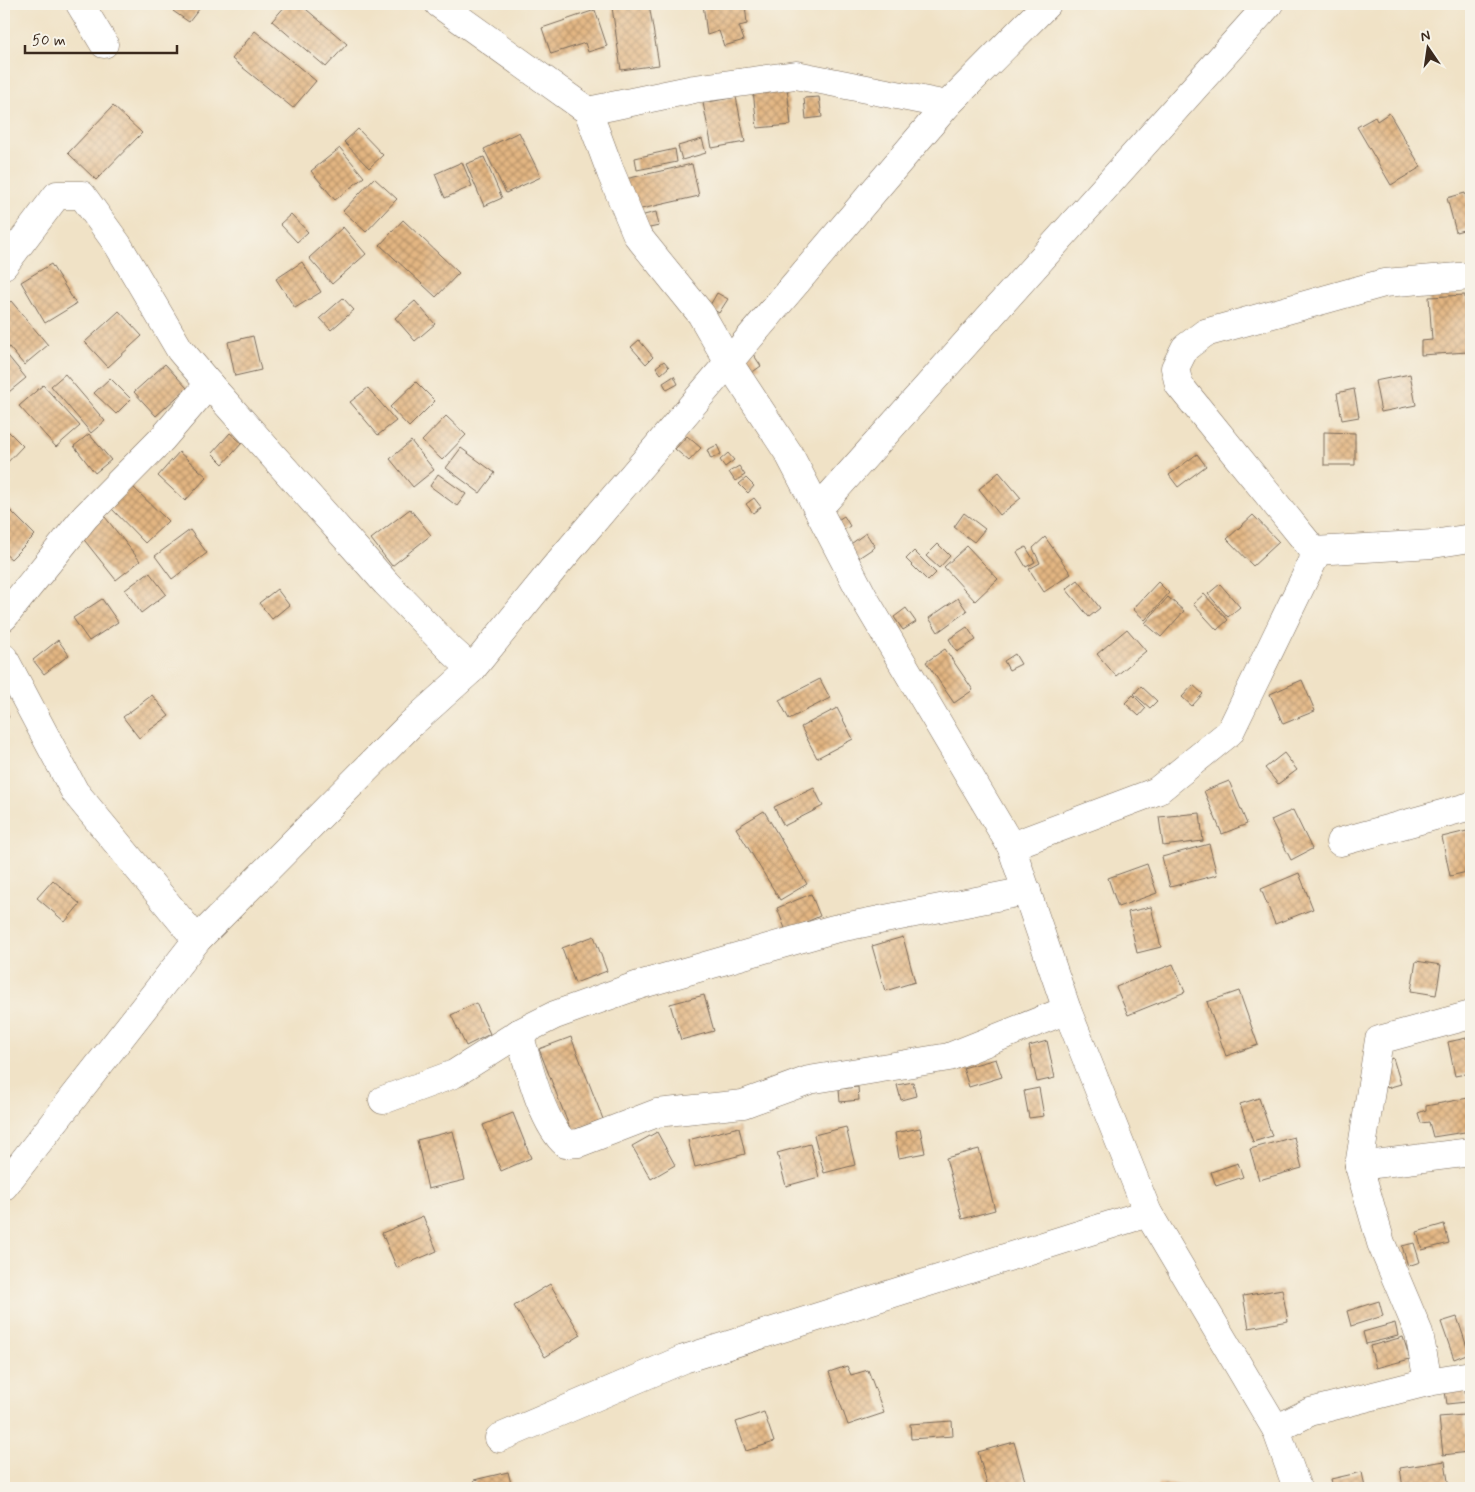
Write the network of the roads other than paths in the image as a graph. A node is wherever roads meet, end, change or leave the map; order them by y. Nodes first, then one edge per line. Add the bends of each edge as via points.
1 (80, 4) edge
2 (439, 4) edge
3 (1047, 4) edge
4 (1269, 4) edge
5 (104, 44) dead end
6 (947, 105) junction
7 (588, 111) junction
8 (4, 265) edge
9 (1471, 276) edge
10 (729, 363) junction
11 (208, 384) junction
12 (818, 509) junction
13 (1471, 538) edge
14 (1314, 551) junction
15 (4, 617) edge
16 (4, 658) edge
17 (472, 669) junction
18 (1471, 806) edge
19 (1340, 842) dead end
20 (1012, 846) junction
21 (1027, 891) junction
22 (197, 940) junction
23 (1067, 1010) junction
24 (1471, 1015) edge
25 (519, 1033) junction
26 (384, 1100) dead end
27 (1471, 1152) edge
28 (1359, 1166) junction
29 (4, 1186) edge
30 (1148, 1213) junction
31 (1471, 1375) edge
32 (1428, 1382) junction
33 (1276, 1429) junction
34 (499, 1438) dead end
35 (1297, 1488) edge

1 - 5 street
2 - 7 street
3 - 6 street
4 - 12 street
6 - 7 street via 796,75 694,90
6 - 10 street
7 - 10 street via 637,235 700,314
8 - 11 street via 57,195 82,195 118,245 180,350
9 - 14 street via 1384,283 1205,333 1185,348 1175,368 1179,385
10 - 12 street via 789,454
10 - 17 street
11 - 15 street via 162,438 85,517
11 - 17 street via 386,583
12 - 20 street via 864,598
13 - 14 street via 1433,544
14 - 20 street via 1314,561 1230,732 1157,791
16 - 22 street via 75,792
17 - 22 street via 411,724
18 - 19 street
20 - 21 street
21 - 23 street
21 - 25 street via 834,928 639,985 555,1015
22 - 29 street
23 - 25 street via 949,1058 810,1080 743,1104 657,1113 579,1143 566,1144 553,1130
23 - 30 street
24 - 28 street via 1379,1040
25 - 26 street via 454,1074
27 - 28 street
28 - 32 street via 1381,1243 1419,1333
30 - 33 street
30 - 34 street via 684,1359
31 - 32 street
32 - 33 street via 1310,1412
33 - 35 street

